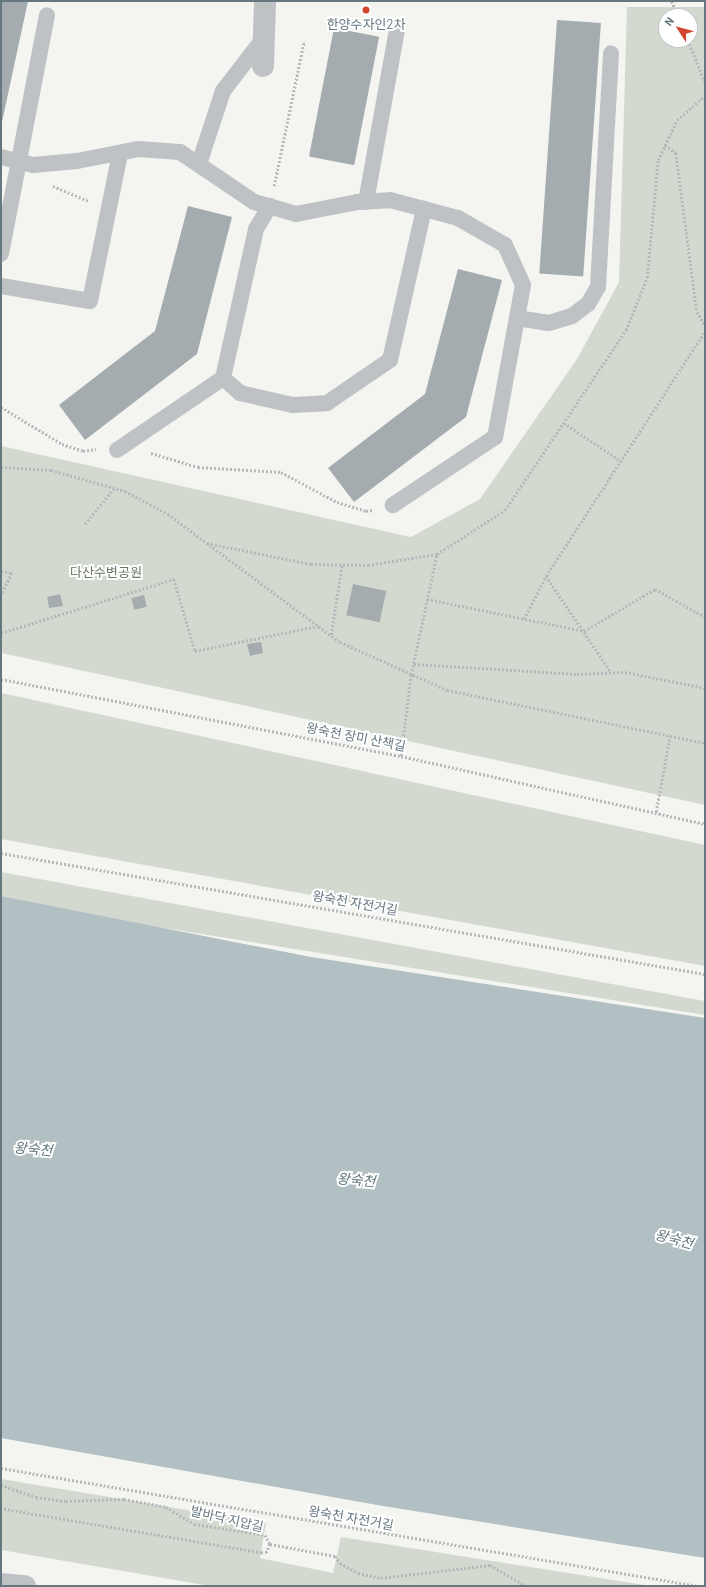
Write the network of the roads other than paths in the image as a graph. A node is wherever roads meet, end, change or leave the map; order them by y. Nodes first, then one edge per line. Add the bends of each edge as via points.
1 (265, 1) edge
2 (47, 15) dead end
3 (397, 30) dead end
4 (263, 39) junction
5 (611, 54) dead end
6 (263, 66) dead end
7 (120, 153) junction
8 (1, 157) edge
9 (20, 162) junction
10 (199, 164) junction
11 (7, 194) edge
12 (366, 202) junction
13 (270, 206) junction
14 (424, 209) junction
15 (1, 254) edge
16 (1, 286) edge
17 (517, 318) junction
18 (223, 378) junction
19 (117, 450) road end
20 (393, 505) road end
21 (1, 1584) edge
22 (25, 1586) edge

1 - 4 street
2 - 9 lane
3 - 12 lane
4 - 6 street
4 - 10 lane via 223,91
5 - 17 lane via 598,287 588,304 572,316 549,323
7 - 9 lane via 33,165
7 - 10 lane via 138,149 180,152
7 - 16 lane via 90,301
8 - 9 lane
9 - 11 lane
10 - 13 lane via 254,202
11 - 15 lane
12 - 13 lane via 296,214
12 - 14 lane via 390,200
13 - 18 lane via 256,229
14 - 17 lane via 458,218 504,245 523,285
14 - 18 lane via 390,360 327,404 293,405 240,393
17 - 20 lane via 495,437
18 - 19 lane
21 - 22 street

